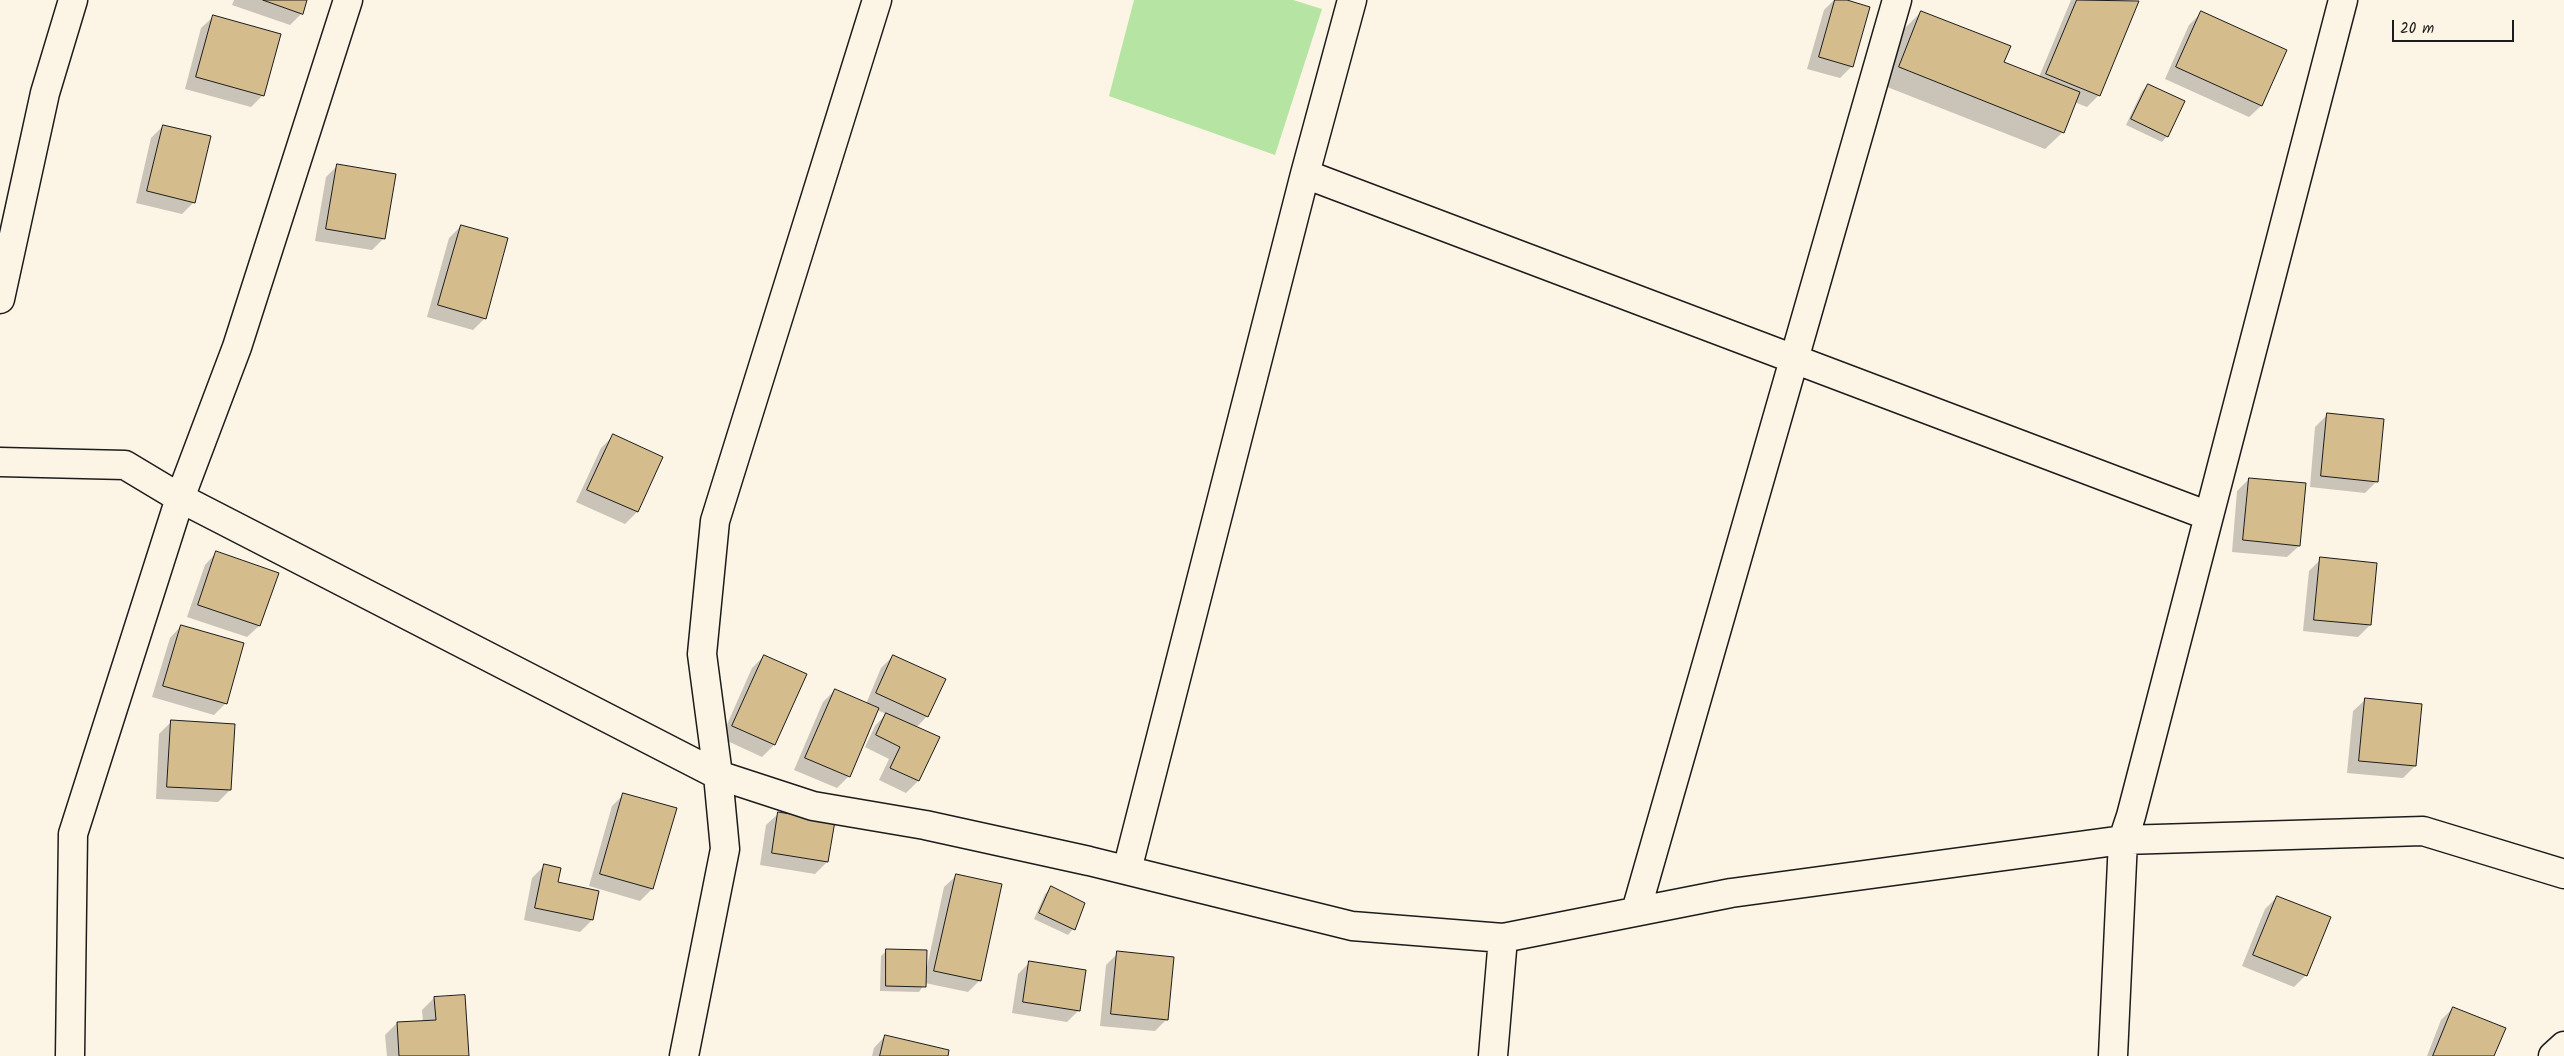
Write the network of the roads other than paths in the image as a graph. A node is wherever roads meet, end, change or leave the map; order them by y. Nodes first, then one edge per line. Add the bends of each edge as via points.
1 (73, 0) edge
2 (348, 0) edge
3 (877, 0) edge
4 (1352, 0) edge
5 (1897, 0) edge
6 (2343, 0) edge
7 (1305, 174) junction
8 (0, 299) edge
9 (1794, 360) junction
10 (0, 462) edge
11 (180, 498) junction
12 (2209, 516) junction
13 (718, 775) junction
14 (2123, 840) junction
15 (1127, 870) junction
16 (2564, 874) edge
17 (1636, 911) junction
18 (1503, 938) junction
19 (2564, 1046) edge
20 (70, 1056) edge
21 (684, 1056) edge
22 (1493, 1056) edge
23 (2113, 1056) edge
24 (2553, 1056) edge

1 - 8 street via 46,94
2 - 11 street via 238,347
3 - 13 street via 715,521 702,654
4 - 7 street
5 - 9 street
6 - 12 street
7 - 9 street
7 - 15 street
9 - 12 street
9 - 17 street
10 - 11 street via 125,465
11 - 13 street
11 - 20 street via 73,834
12 - 14 street
13 - 15 street via 813,806 925,825
13 - 21 street via 725,850
14 - 16 street via 2423,831
14 - 17 street via 1731,893
14 - 23 street
15 - 18 street via 1352,926
17 - 18 street
18 - 22 street
19 - 24 street

